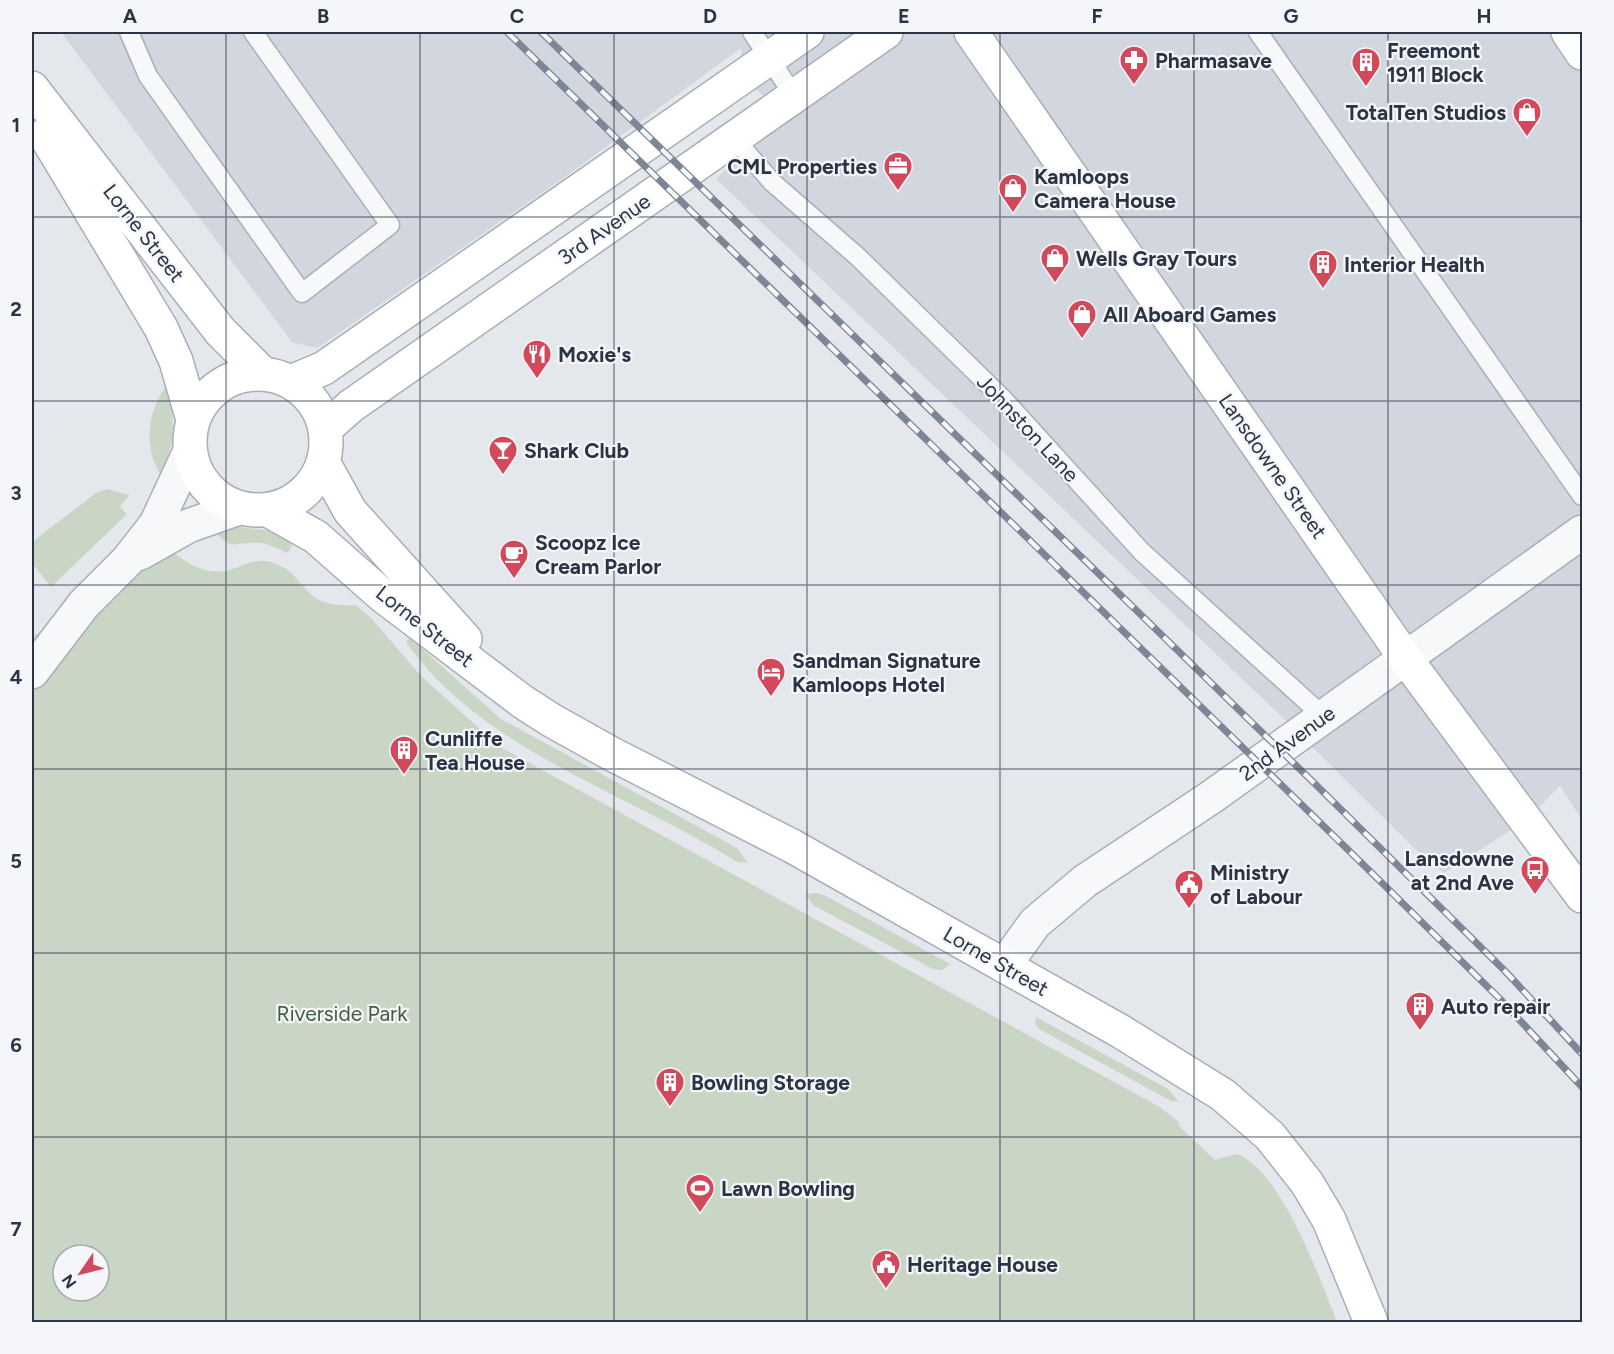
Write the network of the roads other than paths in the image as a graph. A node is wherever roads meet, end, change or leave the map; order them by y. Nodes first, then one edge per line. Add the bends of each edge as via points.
1 (129, 32) edge
2 (253, 32) edge
3 (807, 32) edge
4 (886, 32) edge
5 (971, 32) edge
6 (1258, 32) edge
7 (1568, 32) edge
8 (760, 45) edge
9 (1582, 53) edge
10 (32, 88) edge
11 (794, 96) junction
12 (32, 112) edge
13 (734, 138) junction
14 (276, 378) junction
15 (325, 429) junction
16 (191, 436) junction
17 (323, 462) junction
18 (1582, 496) edge
19 (254, 509) junction
20 (1582, 532) edge
21 (128, 560) junction
22 (1406, 659) junction
23 (32, 672) edge
24 (523, 702) junction
25 (1323, 716) junction
26 (1582, 896) edge
27 (1004, 966) junction
28 (1371, 1323) edge

1 - 2 lane via 148,76 302,293 390,225
3 - 8 street
4 - 11 street, 3rd Avenue
5 - 22 street, Lansdowne Street
6 - 18 lane
7 - 9 street
8 - 11 lane
8 - 14 street via 324,368
10 - 14 street, Lorne Street via 220,331
11 - 13 street, 3rd Avenue
12 - 16 street, Lorne Street via 161,328 176,361
13 - 15 street, 3rd Avenue via 351,406
13 - 25 lane, Johnston Lane via 772,182 858,257 1004,400 1142,552
14 - 15 street via 307,394
14 - 16 street via 244,375 212,390 201,404
15 - 17 street
16 - 19 street via 196,470 206,487 221,500
16 - 21 street via 156,524
17 - 19 street via 303,494 287,504
17 - 24 street, Lorne Street via 350,511 366,531
19 - 21 street via 189,526
19 - 24 street, Lorne Street via 316,537 383,596
20 - 22 street, 2nd Avenue
21 - 23 street via 84,604
22 - 25 street, 2nd Avenue
22 - 26 street, Lansdowne Street
24 - 27 street, Lorne Street via 610,753 792,846
25 - 27 street, 2nd Avenue via 1055,904 1035,923
27 - 28 street, Lorne Street via 1195,1076 1270,1136 1329,1220

